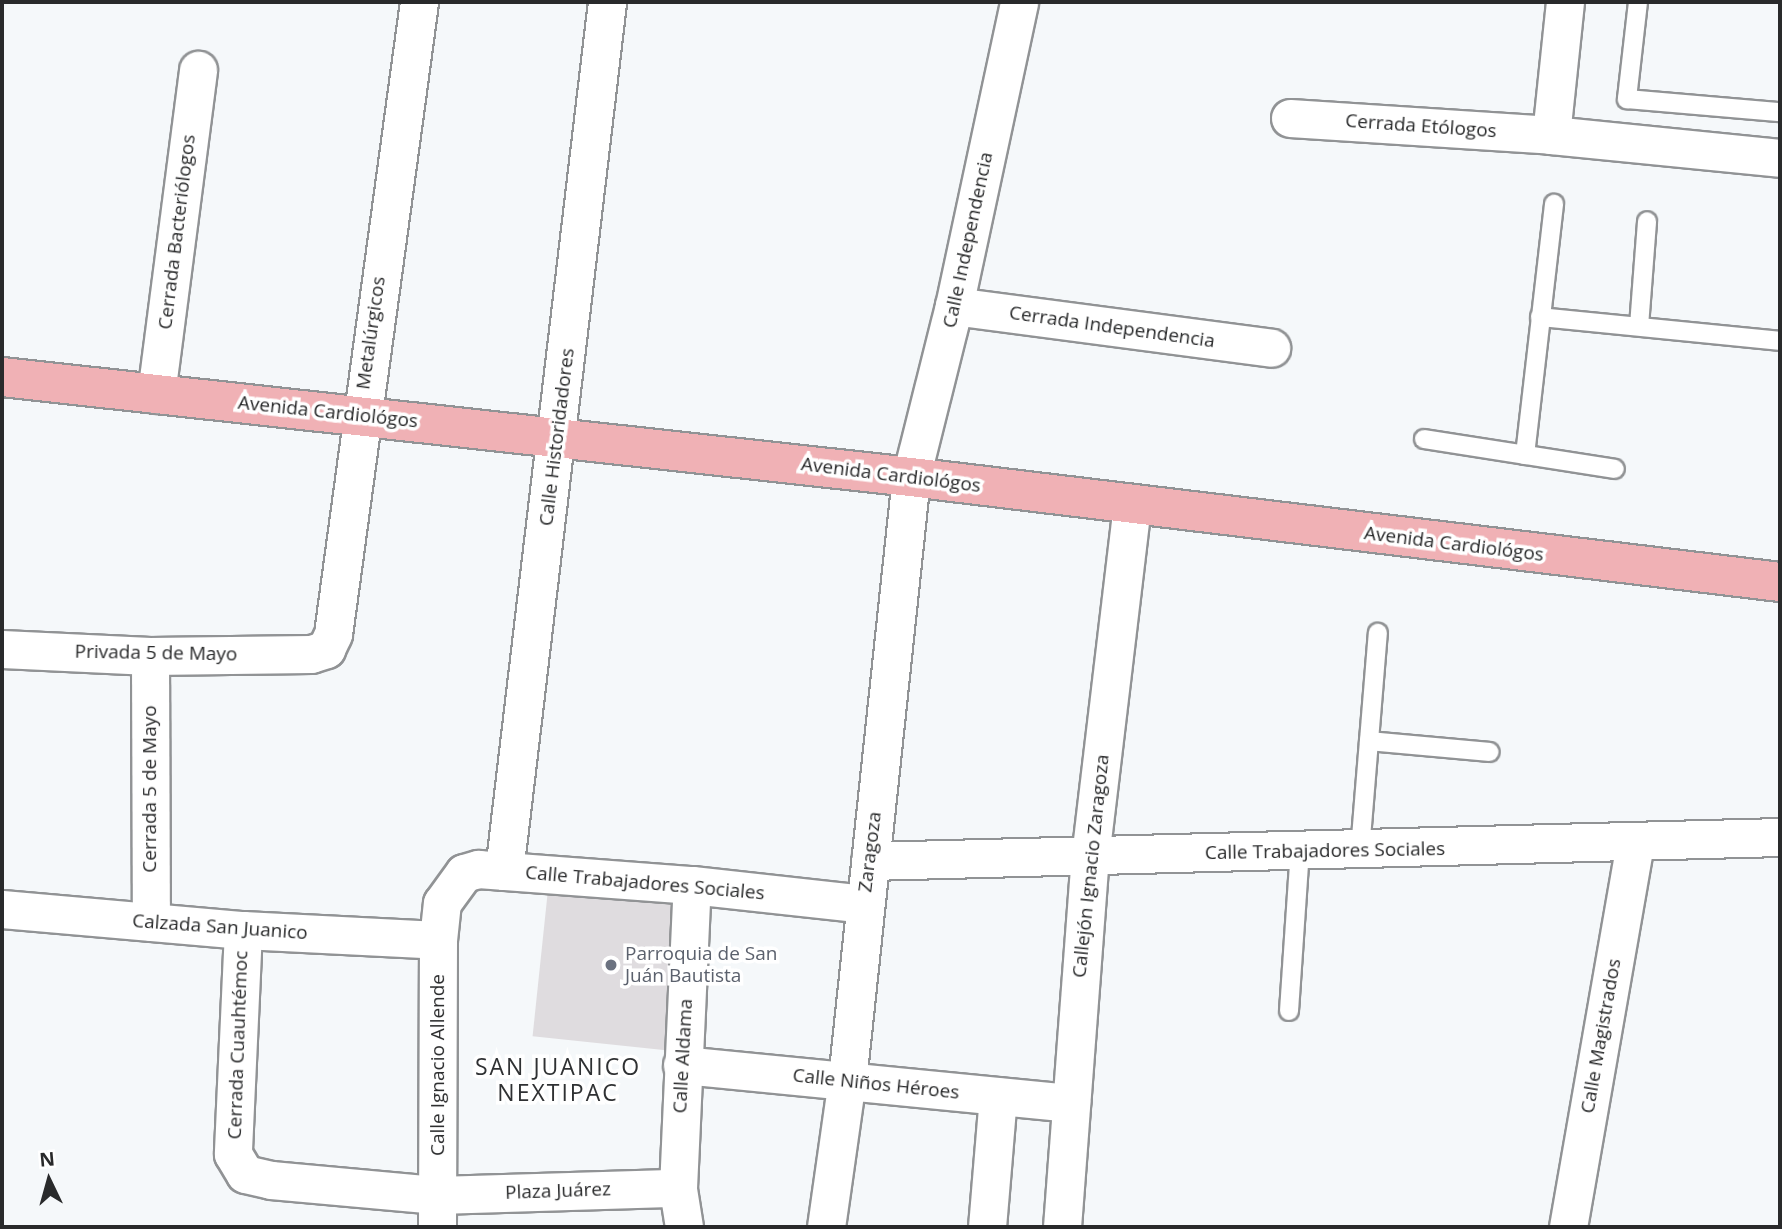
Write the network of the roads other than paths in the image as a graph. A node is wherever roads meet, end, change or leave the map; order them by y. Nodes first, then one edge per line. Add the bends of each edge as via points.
1 (419, 2) edge
2 (607, 2) edge
3 (1019, 2) edge
4 (1565, 2) edge
5 (1638, 2) edge
6 (198, 70) dead end
7 (1780, 111) edge
8 (1290, 118) dead end
9 (1551, 135) junction
10 (1780, 158) edge
11 (1554, 204) dead end
12 (1647, 221) dead end
13 (954, 306) junction
14 (1540, 317) junction
15 (1639, 326) junction
16 (1780, 341) edge
17 (1271, 348) dead end
18 (2, 377) edge
19 (156, 394) junction
20 (360, 415) junction
21 (557, 437) junction
22 (1424, 439) dead end
23 (1525, 455) junction
24 (1615, 469) dead end
25 (911, 477) junction
26 (1132, 505) junction
27 (1780, 582) edge
28 (1378, 633) dead end
29 (2, 649) edge
30 (311, 654) joint
31 (150, 656) junction
32 (1369, 741) junction
33 (1489, 752) dead end
34 (1780, 838) edge
35 (1634, 844) junction
36 (1360, 850) junction
37 (1300, 851) junction
38 (1090, 857) junction
39 (870, 861) junction
40 (504, 871) junction
41 (692, 885) junction
42 (442, 903) joint
43 (864, 904) junction
44 (2, 909) edge
45 (150, 922) junction
46 (243, 930) junction
47 (438, 940) junction
48 (1289, 1012) dead end
49 (682, 1065) junction
50 (847, 1080) junction
51 (998, 1096) junction
52 (1071, 1103) junction
53 (678, 1188) junction
54 (437, 1211) edge
55 (684, 1227) edge
56 (826, 1227) edge
57 (987, 1227) edge
58 (1062, 1227) edge
59 (1568, 1227) edge

1 - 20 street, Metalúrgicos
2 - 21 street, Calle Historidadores
3 - 13 street, Calle Independencia
4 - 9 street
5 - 7 lane via 1628,99
6 - 19 street, Cerrada Bacteriólogos
8 - 9 street, Cerrada Etólogos
9 - 10 street, Cerrada Etólogos
11 - 14 lane
12 - 15 lane
13 - 17 street, Cerrada Independencia
13 - 25 street, Calle Independencia
14 - 15 lane
14 - 23 lane
15 - 16 lane
18 - 19 main road, Avenida Cardiológos
19 - 20 main road, Avenida Cardiológos
20 - 21 main road, Avenida Cardiológos
20 - 30 street, Metalúrgicos via 333,634 326,649
21 - 25 main road, Avenida Cardiológos
21 - 40 street, Calle Historidadores
22 - 23 lane
23 - 24 lane
25 - 26 main road, Avenida Cardiológos
25 - 39 street, Zaragoza
26 - 27 main road, Avenida Cardiológos
26 - 38 street, Callejón Ignacio Zaragoza
28 - 32 lane
29 - 31 street, Privada 5 de Mayo
30 - 31 street, Privada 5 de Mayo
31 - 45 street, Cerrada 5 de Mayo
32 - 33 lane
32 - 36 lane
34 - 35 street, Calle Trabajadores Sociales
35 - 36 street, Calle Trabajadores Sociales
35 - 59 street, Calle Magistrados
36 - 37 street, Calle Trabajadores Sociales
37 - 38 street, Calle Trabajadores Sociales
37 - 48 lane
38 - 39 street, Calle Trabajadores Sociales
38 - 52 street, Callejón Ignacio Zaragoza
39 - 43 street, Zaragoza
40 - 41 street, Calle Trabajadores Sociales
40 - 42 street, Calle Trabajadores Sociales via 464,873
41 - 43 street, Calle Trabajadores Sociales
41 - 49 street, Calle Aldama
42 - 47 street, Calle Ignacio Allende
43 - 50 street, Zaragoza
44 - 45 street, Calzada San Juanico
45 - 46 street, Calzada San Juanico
46 - 47 street, Calzada San Juanico
46 - 54 street, Cerrada Cuauhtémoc via 233,1154 245,1174
47 - 54 street, Calle Ignacio Allende
49 - 50 street, Calle Niños Héroes
49 - 53 street, Calle Aldama
50 - 51 street, Calle Niños Héroes
50 - 56 street, Zaragoza
51 - 52 street, Calle Niños Héroes
51 - 57 street
52 - 58 street, Callejón Ignacio Zaragoza
53 - 54 street, Plaza Juárez
53 - 55 street, Calle Aldama

